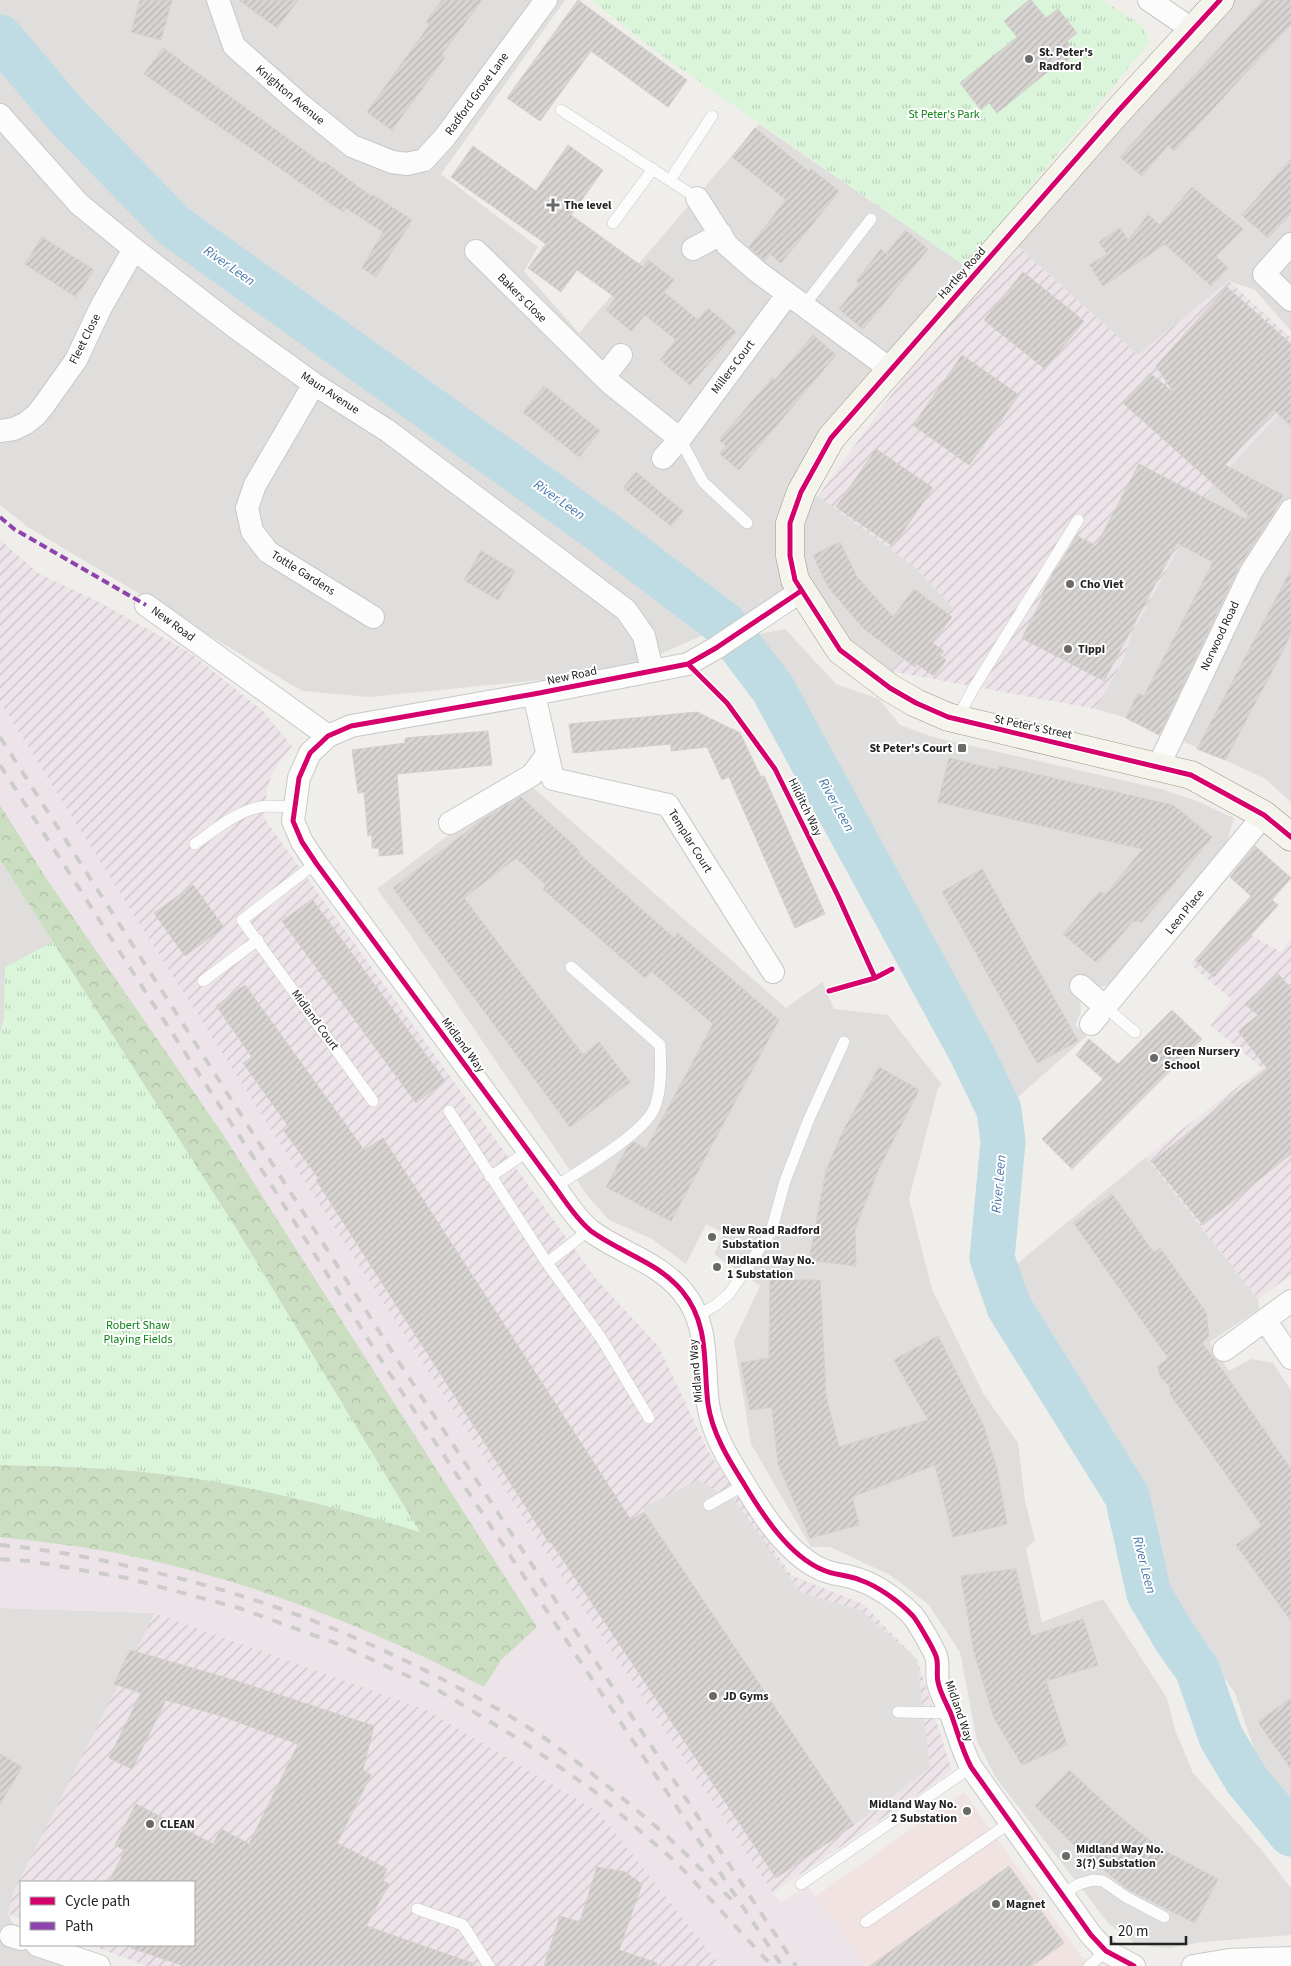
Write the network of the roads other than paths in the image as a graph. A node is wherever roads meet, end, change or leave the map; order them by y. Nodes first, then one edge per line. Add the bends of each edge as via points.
1 (218, 0) edge
2 (546, 0) edge
3 (1149, 0) edge
4 (1220, 0) edge
5 (1192, 30) junction
6 (561, 110) dead end
7 (0, 115) edge
8 (712, 116) dead end
9 (392, 162) joint
10 (653, 169) junction
11 (670, 180) junction
12 (697, 198) joint
13 (871, 218) dead end
14 (612, 223) dead end
15 (721, 234) junction
16 (1291, 244) edge
17 (694, 248) dead end
18 (134, 249) junction
19 (476, 251) dead end
20 (1291, 300) edge
21 (795, 301) junction
22 (621, 355) dead end
23 (890, 370) junction
24 (604, 376) junction
25 (314, 384) junction
26 (0, 431) edge
27 (680, 439) junction
28 (663, 458) dead end
29 (1291, 510) edge
30 (1078, 520) dead end
31 (747, 524) dead end
32 (801, 591) junction
33 (146, 605) dead end
34 (373, 617) dead end
35 (652, 670) junction
36 (534, 694) junction
37 (957, 719) junction
38 (328, 736) junction
39 (548, 755) junction
40 (1158, 767) junction
41 (294, 807) junction
42 (1264, 815) junction
43 (450, 823) dead end
44 (1291, 837) edge
45 (196, 844) dead end
46 (316, 863) junction
47 (258, 940) junction
48 (571, 967) dead end
49 (773, 972) dead end
50 (203, 981) dead end
51 (1082, 986) dead end
52 (1098, 1016) junction
53 (1135, 1032) dead end
54 (844, 1042) dead end
55 (373, 1100) dead end
56 (449, 1111) dead end
57 (528, 1151) junction
58 (490, 1177) junction
59 (554, 1187) junction
60 (589, 1230) junction
61 (547, 1263) junction
62 (1291, 1301) edge
63 (697, 1316) junction
64 (1265, 1320) junction
65 (1224, 1350) dead end
66 (1291, 1358) edge
67 (649, 1418) dead end
68 (744, 1485) junction
69 (709, 1505) dead end
70 (898, 1712) dead end
71 (951, 1713) junction
72 (971, 1767) junction
73 (1011, 1822) junction
74 (801, 1884) dead end
75 (1061, 1895) junction
76 (417, 1909) dead end
77 (1164, 1917) dead end
78 (866, 1922) dead end
79 (40, 1946) edge
80 (1106, 1951) junction
81 (1291, 1958) edge
82 (99, 1966) edge
83 (489, 1966) edge
84 (1089, 1966) edge
85 (1134, 1966) edge
86 (1193, 1966) edge

1 - 9 street, Knighton Avenue via 234,46 352,146
2 - 9 street, Radford Grove Lane via 440,144 424,160 407,164
3 - 5 street
4 - 5 street, Hartley Road
5 - 23 street, Hartley Road
6 - 10 lane
7 - 18 street, Maun Avenue via 79,204
8 - 11 lane
10 - 11 lane
10 - 14 lane
11 - 12 lane
12 - 15 street
13 - 21 lane
15 - 17 street
15 - 21 street via 728,245
16 - 20 street via 1264,274
18 - 25 street, Maun Avenue
18 - 26 street, Fleet Close via 76,360 44,405 26,423
19 - 24 street, Bakers Close
21 - 23 street
21 - 27 street, Millers Court
22 - 24 street
23 - 32 street, Hartley Road via 831,438 801,492 790,523 790,556
24 - 27 street
25 - 34 street, Tottle Gardens via 256,485 247,508 252,531 268,552
25 - 35 street, Maun Avenue via 388,431 626,610 644,636
27 - 28 street, Millers Court
27 - 31 lane via 703,482
29 - 40 street, Norwood Road via 1251,572
30 - 37 lane
32 - 35 street, New Road via 688,664
32 - 37 street, St Peter's Street via 840,650 890,688 916,703
33 - 38 street, New Road
35 - 36 street, New Road
36 - 38 street, New Road via 351,726
36 - 39 street, Templar Court
37 - 40 street, St Peter's Street
38 - 41 street, Midland Way via 310,753 299,778
39 - 43 street via 532,775
39 - 49 street, Templar Court via 553,779 668,805
40 - 42 street, St Peter's Street via 1190,775
41 - 45 lane via 265,806 242,813
41 - 46 street, Midland Way via 293,821
42 - 44 street, St Peter's Street
42 - 52 street, Leen Place
46 - 47 lane, Midland Court via 242,920
46 - 57 street, Midland Way
47 - 50 lane
47 - 55 lane, Midland Court
48 - 59 lane via 660,1044 662,1073 654,1110 633,1134
51 - 52 street
52 - 53 lane
54 - 63 lane via 785,1181 771,1232 729,1294
56 - 58 lane
57 - 58 lane
57 - 59 street, Midland Way
58 - 61 lane
59 - 60 street, Midland Way
60 - 61 lane
60 - 63 street, Midland Way via 670,1278 684,1292
61 - 67 lane via 601,1338
62 - 64 street
63 - 68 street, Midland Way via 706,1354 708,1406 724,1450
64 - 65 street
64 - 66 street
68 - 69 lane
68 - 71 street, Midland Way via 776,1533 800,1556 822,1570 861,1580 887,1594 913,1617 936,1656 938,1683
70 - 71 lane
71 - 72 street, Midland Way via 963,1753
72 - 73 street, Midland Way
72 - 74 lane
73 - 75 street, Midland Way
73 - 78 lane
75 - 77 lane via 1080,1884 1103,1881
75 - 80 street, Midland Way
76 - 83 lane via 464,1925
79 - 82 street
80 - 84 lane
80 - 85 street, Midland Way
81 - 86 street via 1229,1960

